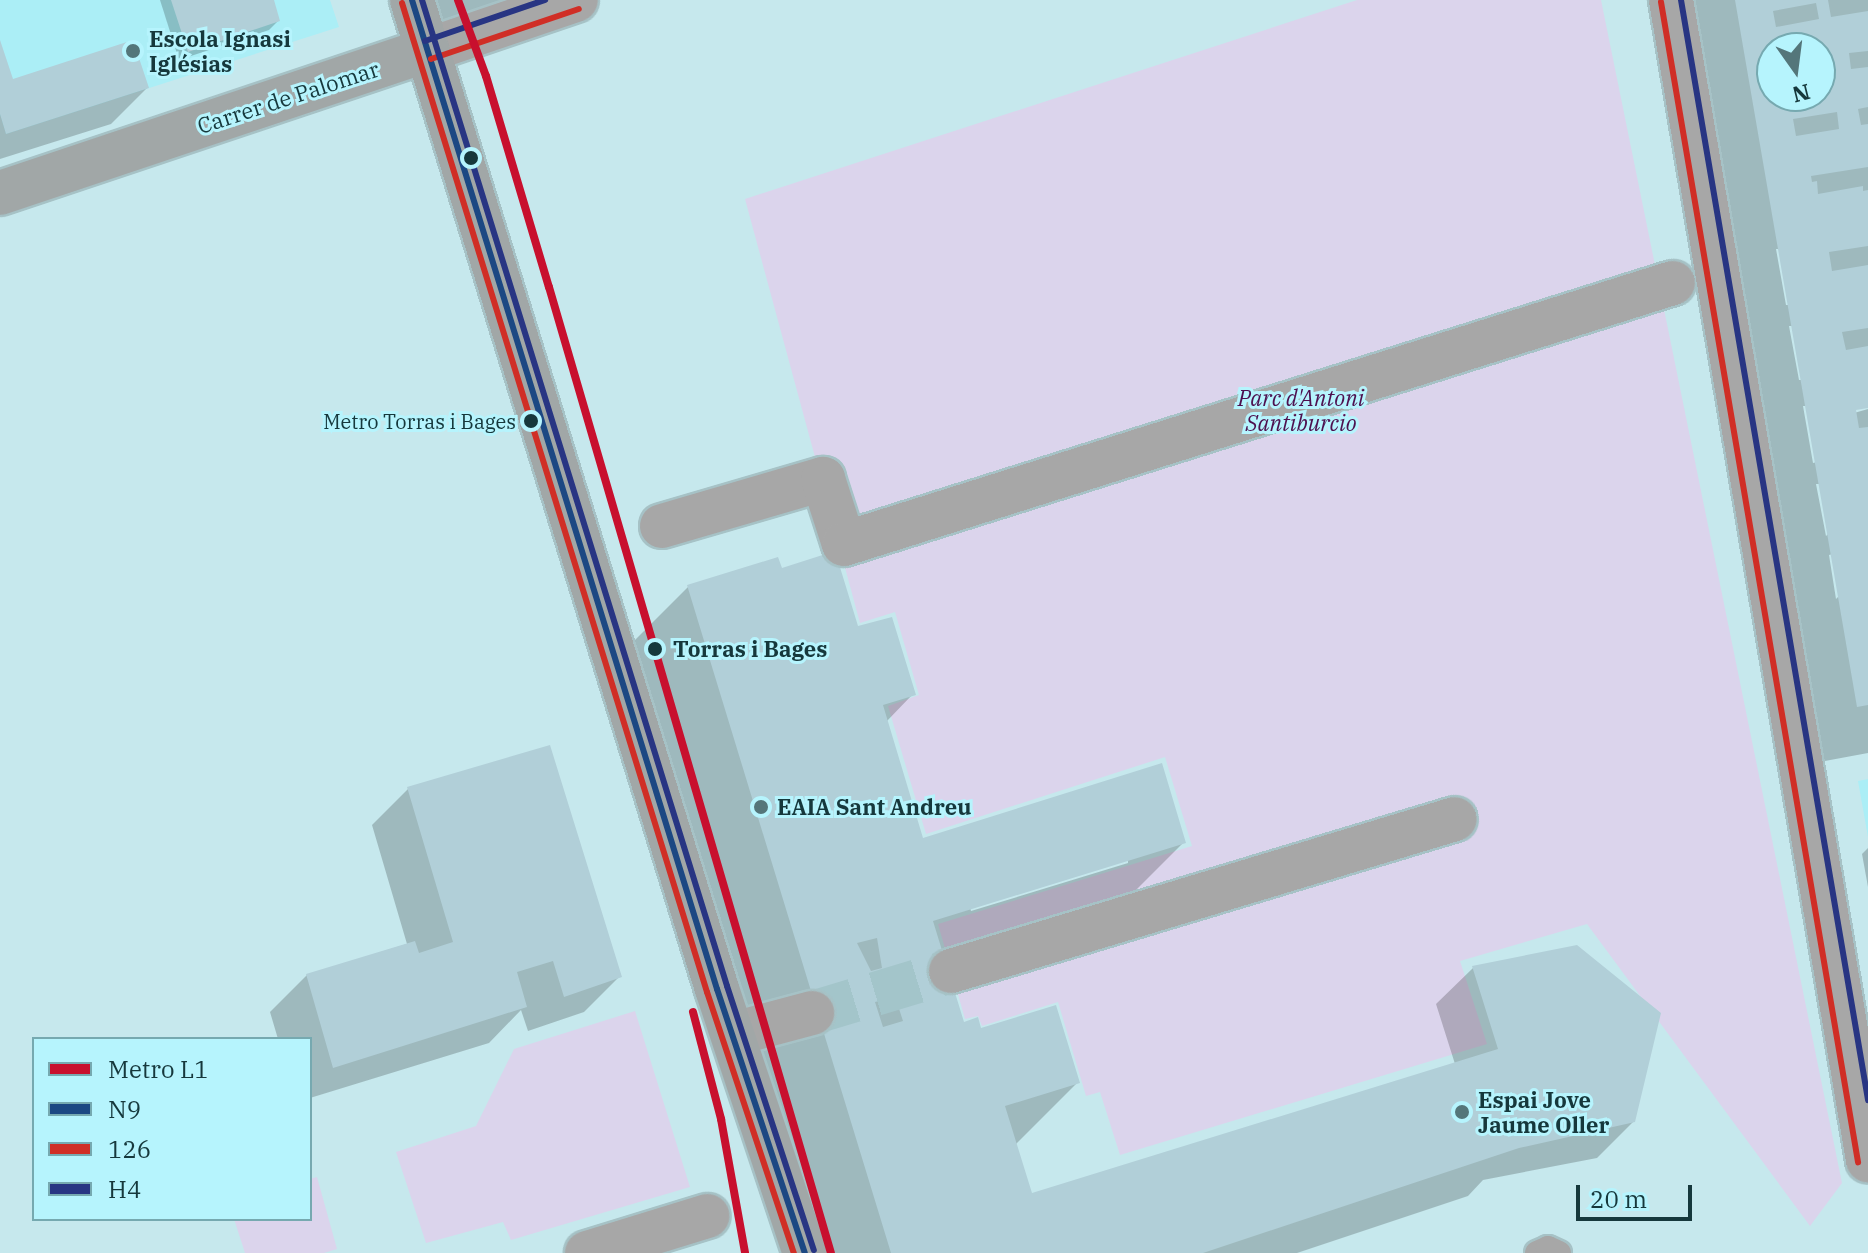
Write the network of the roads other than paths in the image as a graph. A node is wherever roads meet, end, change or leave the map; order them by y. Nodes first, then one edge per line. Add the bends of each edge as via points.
1 (412, 0) edge
2 (576, 0) edge
3 (1671, 0) edge
4 (428, 50) junction
5 (0, 193) edge
6 (1673, 283) dead end
7 (662, 526) dead end
8 (1455, 819) dead end
9 (951, 971) tunnel mouth
10 (812, 1013) tunnel mouth
11 (733, 1034) junction
12 (1868, 1160) edge
13 (707, 1216) dead end
14 (587, 1253) edge
15 (805, 1253) edge
16 (1537, 1253) edge
17 (1559, 1253) edge

1 - 4 street
2 - 4 street, Carrer de Palomar
3 - 12 street
4 - 5 street, Carrer de Palomar
4 - 11 street
6 - 7 street via 844,544 823,479
8 - 9 street
10 - 11 street
11 - 15 street
13 - 14 street
16 - 17 lane via 1548,1248

